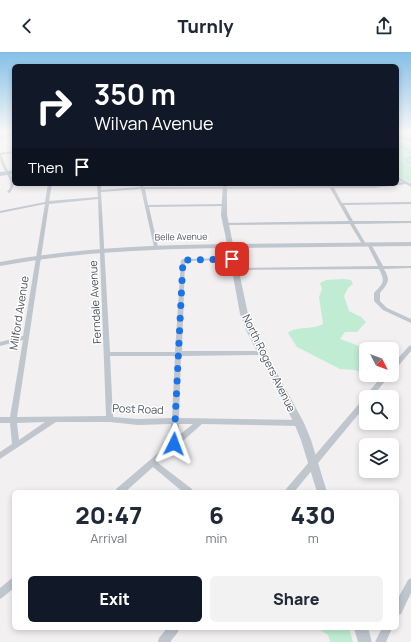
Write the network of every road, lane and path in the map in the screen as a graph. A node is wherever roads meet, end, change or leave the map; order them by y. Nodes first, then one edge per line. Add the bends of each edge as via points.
1 (2, 161) edge
2 (11, 172) edge
3 (0, 174) edge
4 (399, 179) edge
5 (407, 183) junction
6 (399, 184) edge
7 (12, 185) edge
8 (50, 186) edge
9 (99, 186) edge
10 (142, 186) edge
11 (225, 186) edge
12 (331, 186) edge
13 (352, 186) edge
14 (382, 186) edge
15 (411, 186) edge
16 (100, 191) junction
17 (9, 192) dead end
18 (100, 198) junction
19 (47, 203) junction
20 (411, 203) edge
21 (341, 204) junction
22 (223, 205) junction
23 (147, 206) junction
24 (0, 212) edge
25 (411, 222) edge
26 (352, 223) junction
27 (225, 224) junction
28 (366, 244) junction
29 (411, 244) edge
30 (230, 246) junction
31 (156, 247) junction
32 (102, 251) junction
33 (38, 257) junction
34 (232, 259) junction
35 (0, 264) edge
36 (411, 267) edge
37 (382, 268) junction
38 (234, 269) junction
39 (411, 321) edge
40 (26, 337) junction
41 (0, 344) edge
42 (411, 347) edge
43 (263, 353) junction
44 (107, 354) junction
45 (179, 354) junction
46 (399, 361) edge
47 (381, 382) edge
48 (374, 390) edge
49 (359, 408) edge
50 (110, 419) junction
51 (0, 420) edge
52 (13, 420) junction
53 (53, 421) junction
54 (175, 421) junction
55 (201, 421) junction
56 (298, 423) junction
57 (174, 444) junction
58 (16, 445) junction
59 (0, 456) edge
60 (153, 463) junction
61 (313, 463) junction
62 (121, 490) edge
63 (187, 490) edge
64 (291, 490) edge
65 (321, 490) edge
66 (411, 583) edge
67 (12, 584) edge
68 (0, 594) edge
69 (399, 606) edge
70 (172, 630) edge
71 (361, 630) edge
72 (387, 630) edge
73 (163, 642) edge
74 (364, 642) edge
75 (380, 642) edge

1 - 2 street via 6,171
2 - 3 main road
4 - 5 street
5 - 6 street
5 - 15 street
7 - 17 street
8 - 19 street, Milford Avenue
9 - 16 street, Ferndale Avenue
10 - 11 street
10 - 16 street
10 - 23 street
11 - 22 street, North Rogers Avenue
12 - 21 street
13 - 14 street
16 - 18 street, Ferndale Avenue
18 - 19 street
18 - 32 street, Ferndale Avenue
19 - 24 street
19 - 33 street, Milford Avenue
20 - 21 street
21 - 26 street
22 - 23 street
22 - 27 street, North Rogers Avenue
23 - 31 street
25 - 26 street
26 - 27 street
26 - 28 street
27 - 30 street, North Rogers Avenue
28 - 29 street, Belle Avenue
28 - 30 street, Belle Avenue
28 - 37 street
30 - 31 street, Belle Avenue
30 - 34 street, North Rogers Avenue
31 - 32 street, Belle Avenue
32 - 33 street, Belle Avenue
32 - 44 street, Ferndale Avenue
33 - 35 street, Belle Avenue
33 - 40 street, Milford Avenue
34 - 38 street, North Rogers Avenue
34 - 45 street via 183,260
36 - 37 street
37 - 38 street
37 - 39 street via 386,281 377,293 377,301 385,310
38 - 43 street, North Rogers Avenue via 244,314
40 - 41 street
40 - 52 street, Milford Avenue
42 - 46 street
43 - 45 street
43 - 56 street, North Rogers Avenue
44 - 45 street
44 - 50 street, Ferndale Avenue
45 - 54 street
47 - 48 street
49 - 61 street
50 - 53 street, Post Road
50 - 54 street, Post Road via 138,422
51 - 52 street, Post Road
52 - 53 street, Post Road
52 - 58 street, Milford Avenue
53 - 58 street
54 - 55 street, Post Road
54 - 57 street
55 - 56 street, Post Road
55 - 57 street
56 - 61 street, North Rogers Avenue
57 - 60 street
58 - 59 street
60 - 62 street
60 - 63 street
61 - 64 street
61 - 65 street, North Rogers Avenue
66 - 69 street
67 - 68 street
70 - 73 street
71 - 74 street
72 - 75 street

